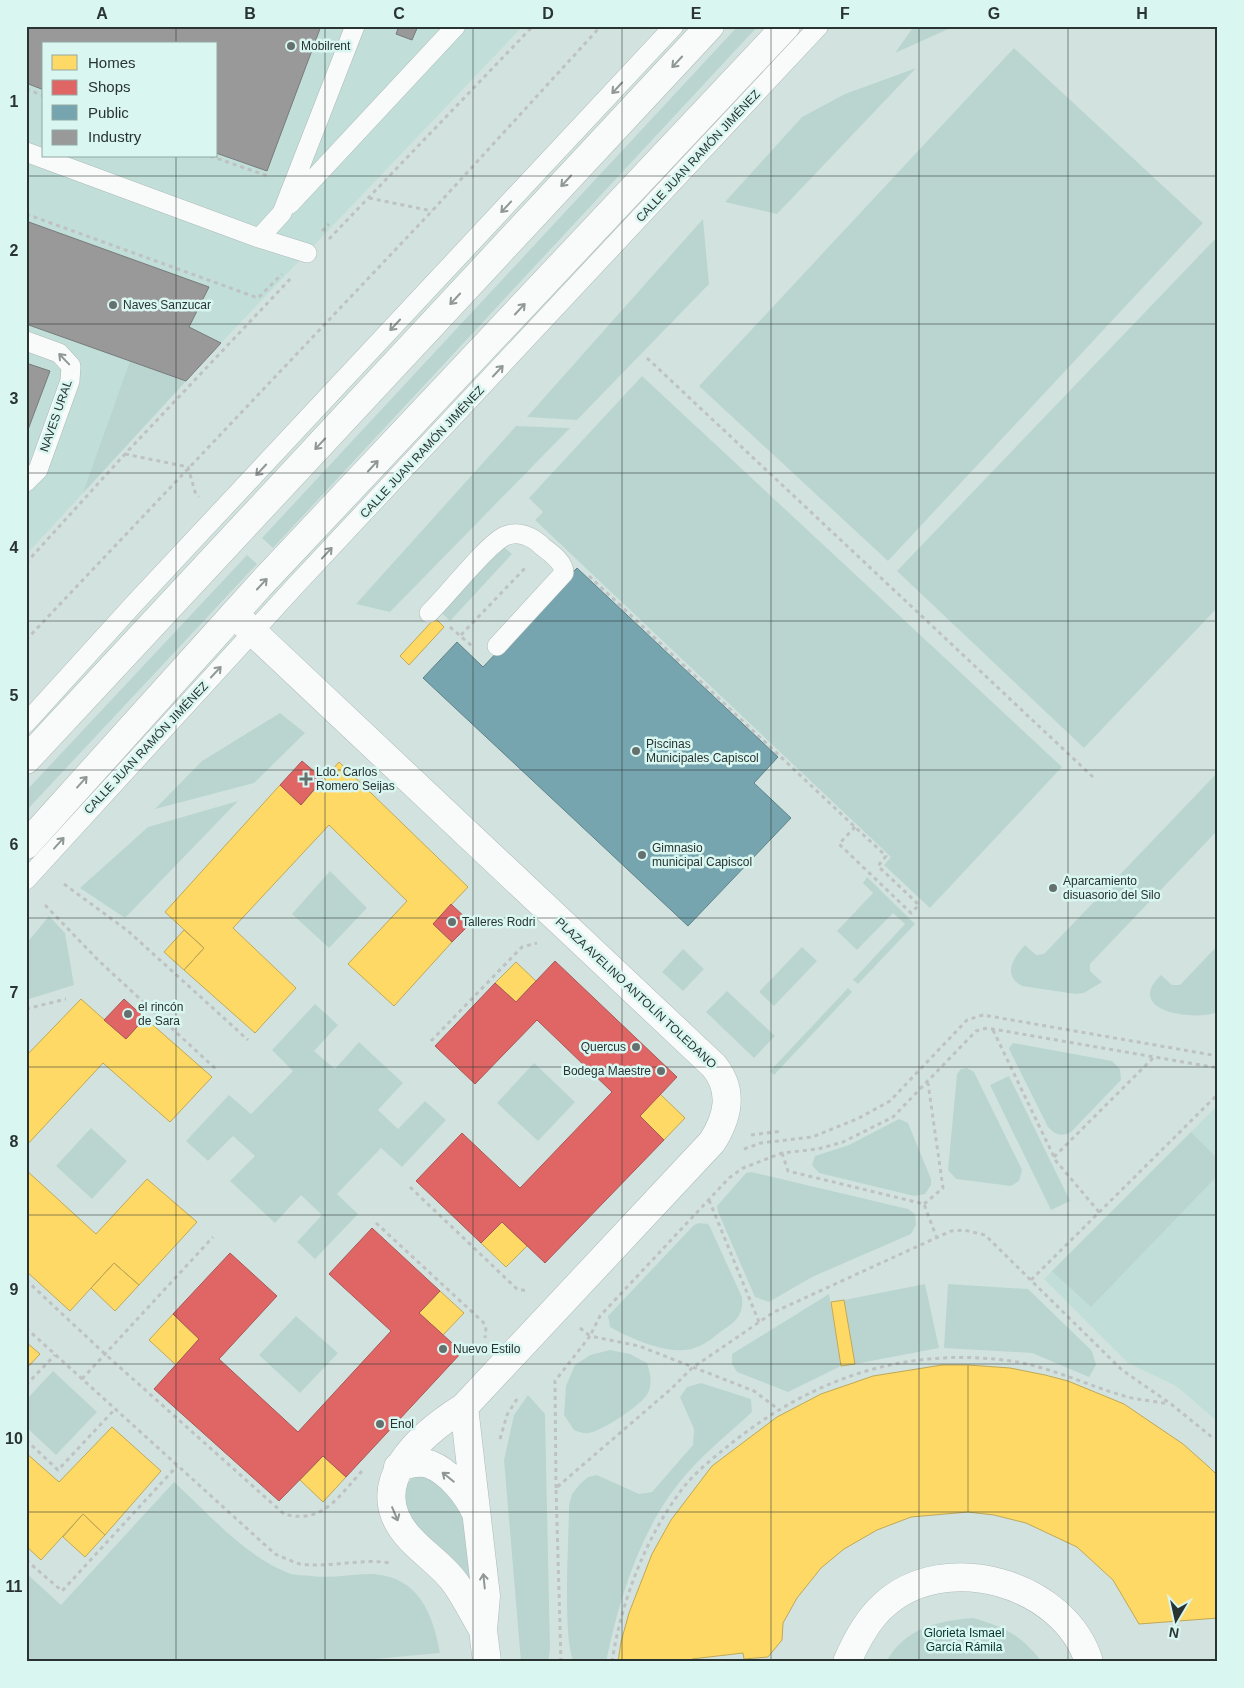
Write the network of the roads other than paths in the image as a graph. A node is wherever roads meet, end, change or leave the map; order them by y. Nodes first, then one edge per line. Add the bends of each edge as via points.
1 (355, 26) edge
2 (456, 26) edge
3 (674, 26) edge
4 (710, 26) edge
5 (786, 26) edge
6 (819, 26) edge
7 (26, 152) edge
8 (42, 158) edge
9 (42, 158) edge
10 (282, 212) junction
11 (259, 238) junction
12 (303, 258) road end
13 (26, 341) edge
14 (26, 482) edge
15 (430, 613) dead end
16 (234, 614) junction
17 (253, 632) junction
18 (497, 646) dead end
19 (26, 724) edge
20 (26, 760) edge
21 (26, 845) edge
22 (26, 880) edge
23 (464, 1407) junction
24 (398, 1467) junction
25 (477, 1515) junction
26 (483, 1630) junction
27 (1090, 1660) edge
28 (487, 1662) edge
29 (847, 1662) edge

1 - 10 lane
2 - 10 lane
3 -> 19 lane via 133,605
4 -> 20 main road
16 -> 5 main road, CALLE JUAN RAMÓN JIMÉNEZ
17 -> 6 lane, CALLE JUAN RAMÓN JIMÉNEZ
7 - 9 lane
8 - 11 lane
10 - 11 lane
11 - 12 lane
14 -> 13 lane, NAVES URAL via 38,470 70,381 70,366 59,353
15 - 18 lane via 498,540 506,536 526,535 562,564 562,578
16 - 17 main road, PLAZA AVELINO ANTOLÍN TOLEDANO
21 -> 16 main road, CALLE JUAN RAMÓN JIMÉNEZ
22 -> 17 lane, CALLE JUAN RAMÓN JIMÉNEZ
17 - 23 main road, PLAZA AVELINO ANTOLÍN TOLEDANO via 714,1066 726,1087 725,1119 712,1142
23 - 24 main road, PLAZA AVELINO ANTOLÍN TOLEDANO via 438,1424
23 - 25 main road, PLAZA AVELINO ANTOLÍN TOLEDANO
25 -> 24 main road, PLAZA AVELINO ANTOLÍN TOLEDANO via 467,1494 429,1464 410,1463
24 -> 26 main road, PLAZA AVELINO ANTOLÍN TOLEDANO via 390,1496 393,1513 407,1535 455,1583
26 -> 25 main road, PLAZA AVELINO ANTOLÍN TOLEDANO via 486,1596
26 - 28 main road, PLAZA AVELINO ANTOLÍN TOLEDANO
27 - 29 main road via 1074,1633 1053,1609 1030,1594 983,1578 958,1578 918,1585 884,1605 856,1640

